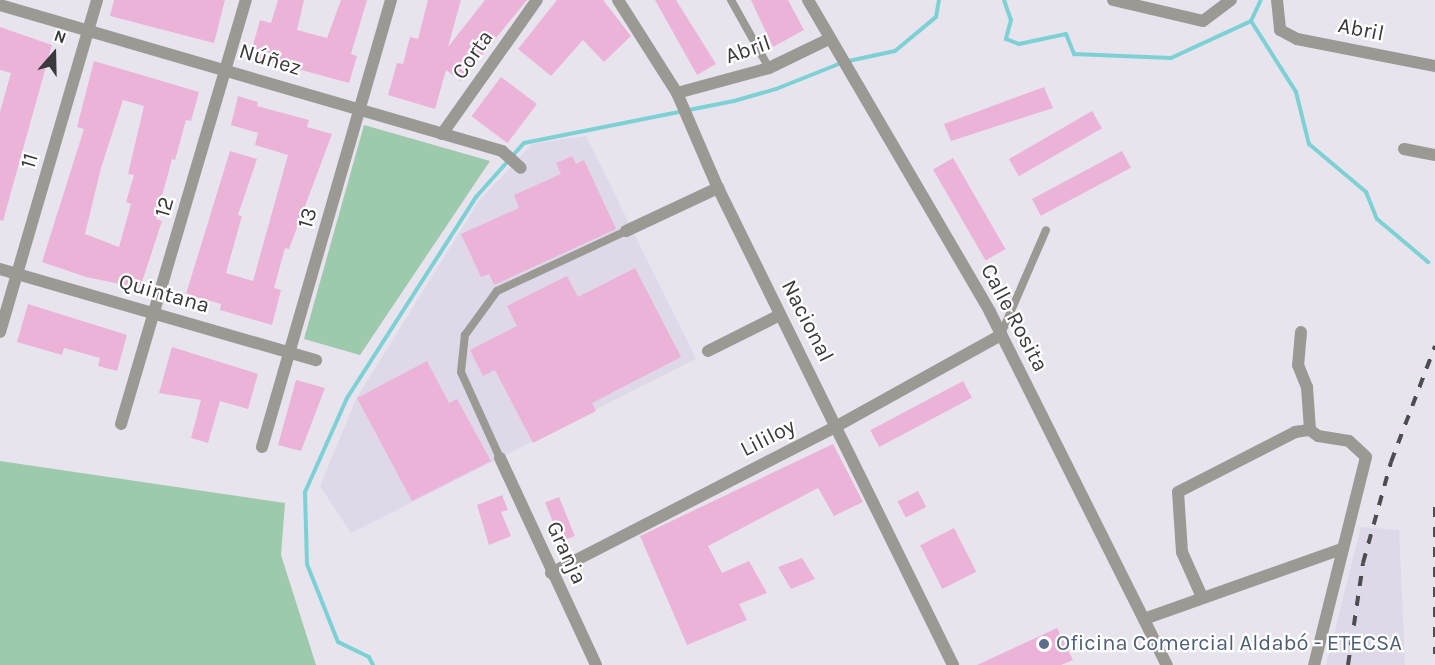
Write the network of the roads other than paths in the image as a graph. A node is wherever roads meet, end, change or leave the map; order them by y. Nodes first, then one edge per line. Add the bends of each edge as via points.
1 (97, 0) edge
2 (246, 0) edge
3 (392, 0) edge
4 (537, 0) edge
5 (618, 0) edge
6 (731, 0) edge
7 (808, 0) edge
8 (1113, 0) edge
9 (1231, 0) edge
10 (1277, 0) edge
11 (0, 5) edge
12 (89, 30) junction
13 (829, 39) junction
14 (1435, 66) edge
15 (769, 68) junction
16 (227, 69) junction
17 (679, 98) junction
18 (361, 109) junction
19 (442, 134) junction
20 (1404, 149) dead end
21 (1435, 155) edge
22 (520, 168) dead end
23 (718, 188) junction
24 (1046, 230) dead end
25 (626, 231) joint
26 (0, 269) edge
27 (18, 275) junction
28 (156, 314) junction
29 (780, 315) junction
30 (0, 332) edge
31 (1301, 333) dead end
32 (1001, 335) junction
33 (708, 351) dead end
34 (292, 352) junction
35 (316, 360) dead end
36 (121, 424) dead end
37 (837, 426) junction
38 (1310, 430) junction
39 (262, 447) dead end
40 (500, 458) joint
41 (1342, 549) junction
42 (551, 573) junction
43 (1202, 597) junction
44 (1144, 619) junction
45 (596, 665) edge
46 (953, 665) edge
47 (1167, 665) edge
48 (1314, 665) edge

1 - 12 street, 11
2 - 16 street, 12
3 - 18 street, 13
4 - 19 street, Corta
5 - 17 street, Nacional
6 - 15 lane
7 - 13 street, Calle Rosita
8 - 9 street via 1203,21
10 - 14 street, Abril via 1280,30 1297,39
11 - 12 street, Núñez
12 - 16 street, Núñez
12 - 27 street, 11
13 - 15 street, Abril
13 - 32 street, Calle Rosita
15 - 17 street, Abril
16 - 18 street, Núñez
16 - 28 street, 12
17 - 23 street, Nacional
18 - 19 street, Núñez
18 - 34 street, 13
19 - 22 street, Núñez via 502,151
20 - 21 street
23 - 25 street
23 - 29 street, Nacional
24 - 32 lane
25 - 40 lane via 497,291 465,335 461,372
26 - 27 street, Quintana
27 - 28 street, Quintana
27 - 30 street, 11
28 - 34 street, Quintana
28 - 36 street, 12
29 - 33 street
29 - 37 street, Nacional
31 - 38 street via 1298,364 1307,387
32 - 37 street, Lililoy
32 - 44 street, Calle Rosita
34 - 35 street, Quintana
34 - 39 street, 13
37 - 42 street, Lililoy
37 - 46 street, Nacional
38 - 41 street via 1318,436 1349,441 1366,457
38 - 43 street via 1295,432 1178,492 1182,552
40 - 42 street, Granja
41 - 43 street
41 - 48 street
42 - 45 street, Granja
43 - 44 street
44 - 47 street, Calle Rosita

